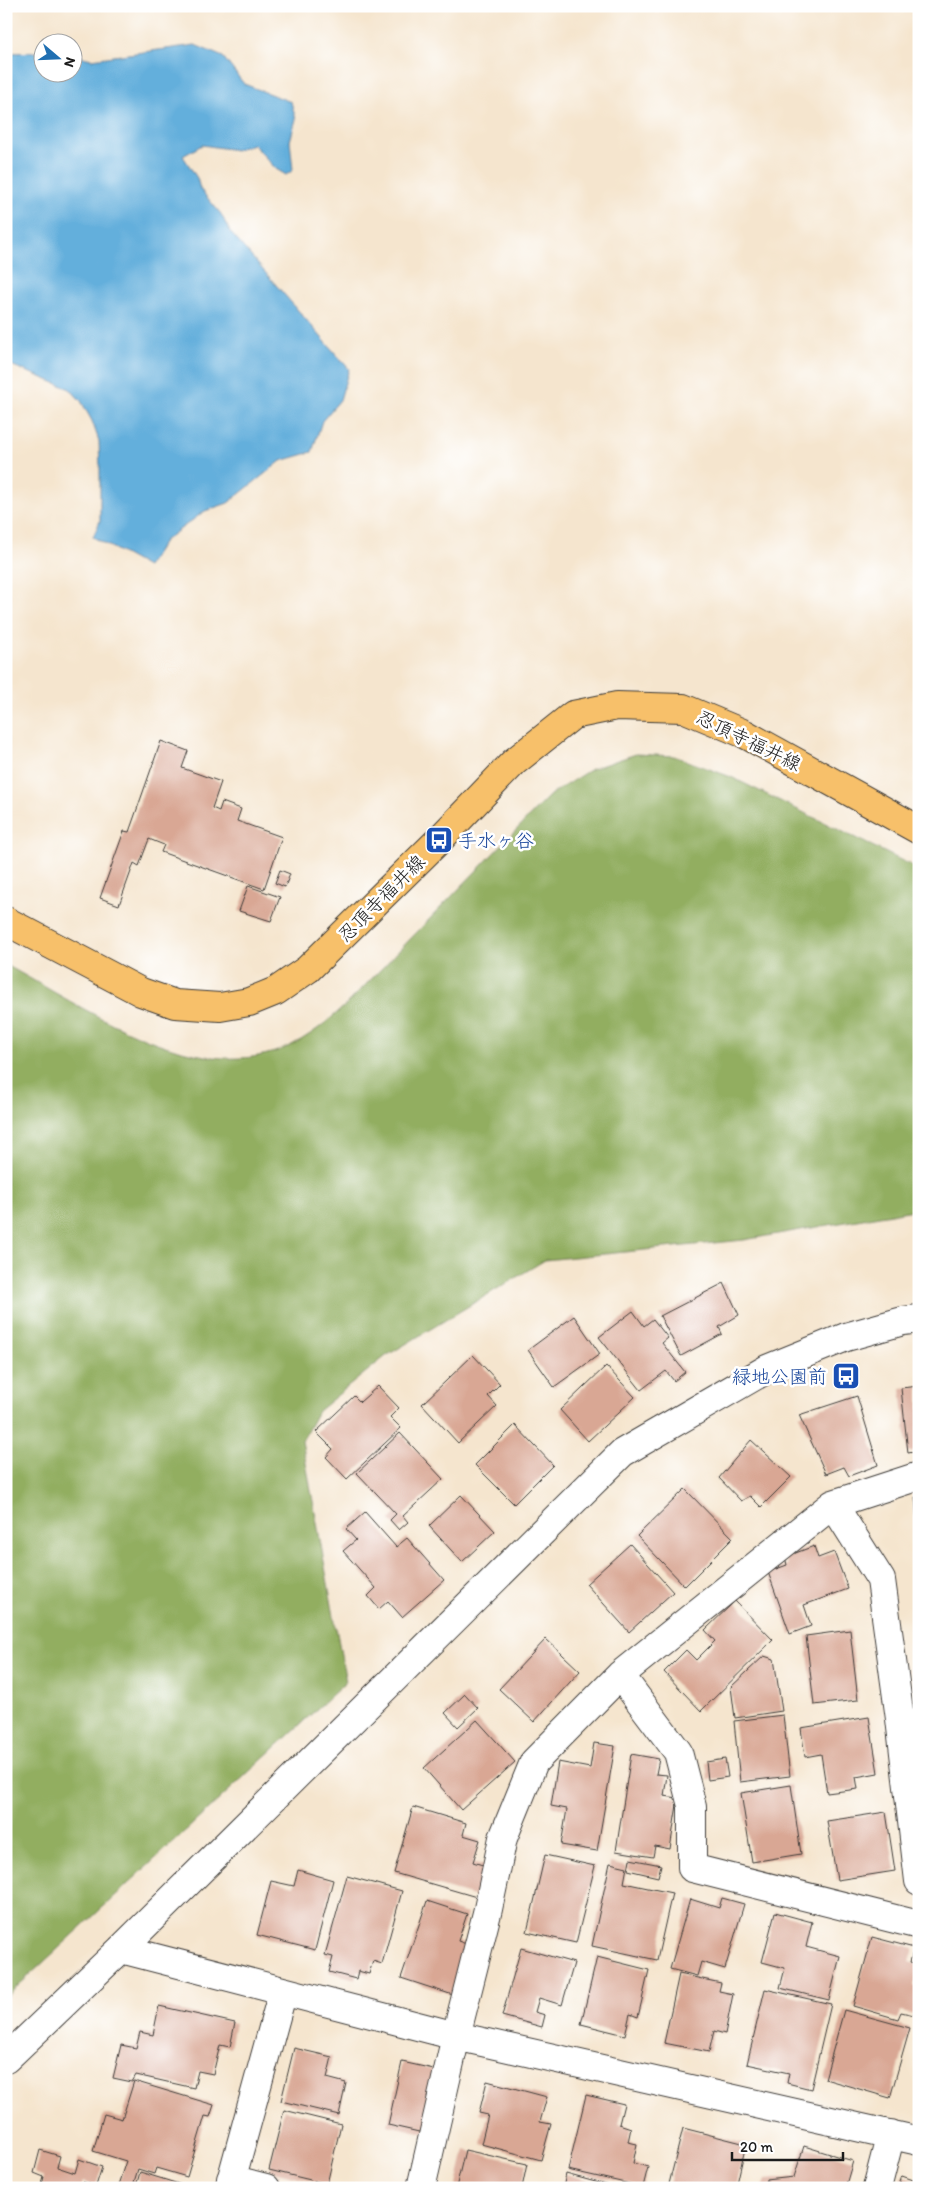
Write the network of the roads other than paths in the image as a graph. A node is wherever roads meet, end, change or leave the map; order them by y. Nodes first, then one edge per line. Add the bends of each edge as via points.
1 (919, 830) edge
2 (6, 921) edge
3 (919, 1319) edge
4 (919, 1476) edge
5 (833, 1504) junction
6 (620, 1675) junction
7 (919, 1881) edge
8 (919, 1925) edge
9 (121, 1949) junction
10 (283, 1991) junction
11 (456, 2036) junction
12 (6, 2060) edge
13 (891, 2134) junction
14 (919, 2140) edge
15 (230, 2184) edge
16 (266, 2188) edge
17 (421, 2188) edge
18 (877, 2188) edge

1 - 2 main road, 忍頂寺福井線 via 745,734 683,708 617,706 573,715 514,762 308,969 276,991 249,1002 220,1007 175,1004 141,992
3 - 9 street via 846,1337 767,1369 622,1454
4 - 5 street
5 - 6 street
5 - 7 street via 881,1580
6 - 8 street via 678,1752 692,1806 692,1868
6 - 11 street via 534,1762 503,1838
9 - 10 street
9 - 12 street
10 - 11 street
10 - 15 street
11 - 13 street
11 - 17 street
13 - 14 street
13 - 18 street
15 - 16 street

